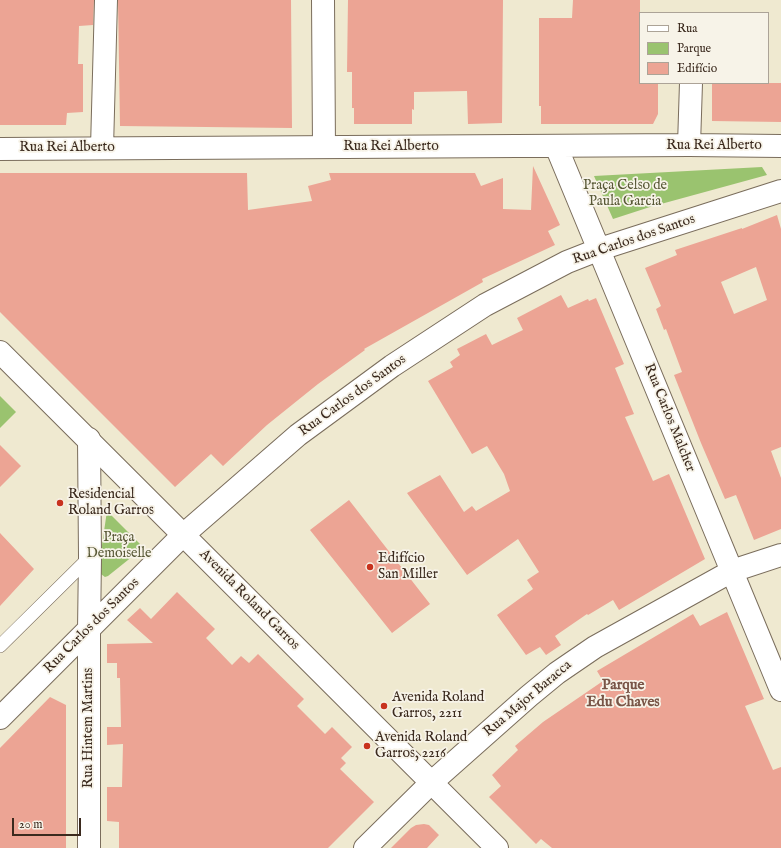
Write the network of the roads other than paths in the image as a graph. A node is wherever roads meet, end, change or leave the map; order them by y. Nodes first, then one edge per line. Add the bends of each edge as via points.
1 (106, 0) edge
2 (323, 0) edge
3 (690, 84) edge
4 (689, 145) junction
5 (556, 146) junction
6 (781, 146) edge
7 (324, 147) junction
8 (102, 148) junction
9 (0, 149) edge
10 (781, 191) edge
11 (600, 249) junction
12 (0, 352) edge
13 (89, 439) junction
14 (183, 534) junction
15 (781, 555) edge
16 (90, 557) junction
17 (732, 571) junction
18 (89, 630) junction
19 (0, 646) edge
20 (781, 690) edge
21 (0, 718) edge
22 (432, 782) junction
23 (89, 848) edge
24 (365, 848) edge
25 (497, 848) edge

1 - 8 street
2 - 7 street
3 - 4 street
4 - 5 street, Rua Rei Alberto
4 - 6 street, Rua Rei Alberto
5 - 7 street, Rua Rei Alberto
5 - 11 street, Rua Carlos Malcher
7 - 8 street, Rua Rei Alberto
8 - 9 street, Rua Rei Alberto
10 - 11 street, Rua Carlos dos Santos
11 - 14 street, Rua Carlos dos Santos via 567,262 485,305 392,366 298,435
11 - 17 street, Rua Carlos Malcher
12 - 13 street, Avenida Roland Garros
13 - 14 street, Avenida Roland Garros
13 - 16 street, Rua Hintem Martins
14 - 18 street, Rua Carlos dos Santos
14 - 22 street, Avenida Roland Garros
15 - 17 street, Rua Major Baracca
16 - 18 street, Rua Hintem Martins
16 - 19 lane
17 - 20 street, Rua Carlos Malcher
17 - 22 street, Rua Major Baracca via 594,648 557,672
18 - 21 street, Rua Carlos dos Santos
18 - 23 street, Rua Hintem Martins
22 - 24 street, Rua Major Baracca
22 - 25 street, Avenida Roland Garros

